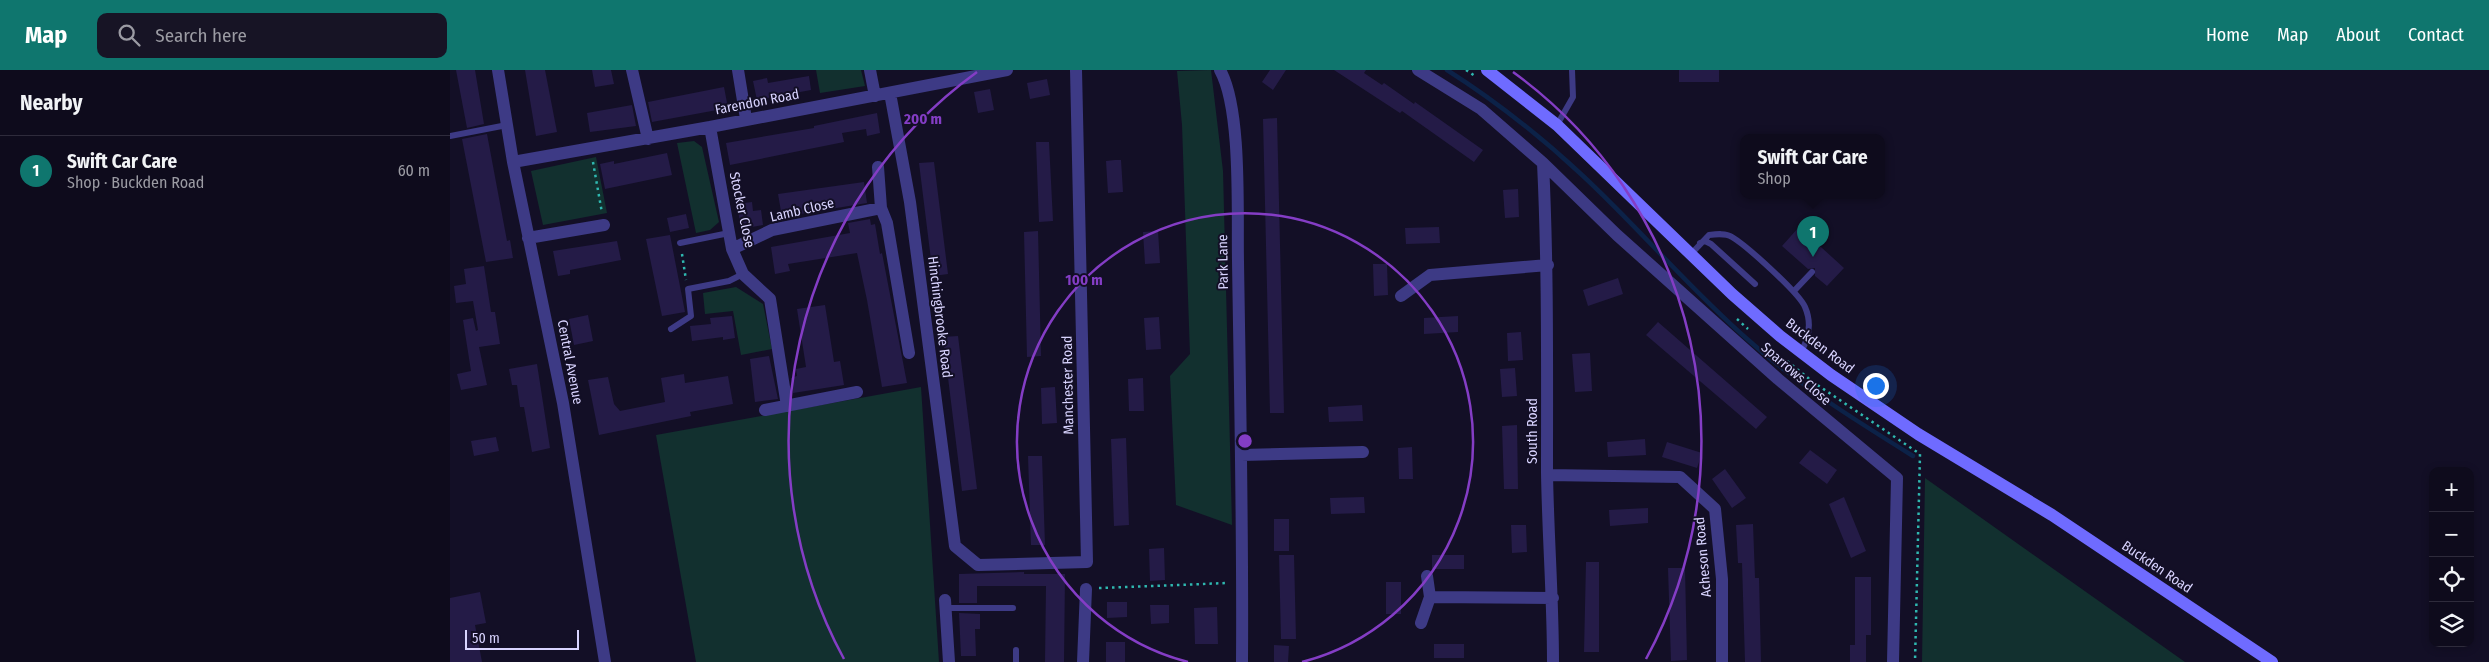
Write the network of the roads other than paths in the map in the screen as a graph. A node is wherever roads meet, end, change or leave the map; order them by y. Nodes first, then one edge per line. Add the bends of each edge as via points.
1 (498, 70) edge
2 (632, 70) edge
3 (738, 70) edge
4 (870, 70) edge
5 (1007, 70) edge
6 (1076, 70) edge
7 (1220, 70) edge
8 (1418, 70) edge
9 (1488, 70) edge
10 (1572, 70) edge
11 (890, 93) junction
12 (875, 96) junction
13 (746, 119) junction
14 (1557, 125) junction
15 (507, 126) junction
16 (710, 127) junction
17 (450, 136) edge
18 (648, 138) junction
19 (513, 162) junction
20 (1543, 163) junction
21 (878, 167) dead end
22 (881, 208) junction
23 (604, 225) road end
24 (729, 234) junction
25 (528, 238) junction
26 (1700, 243) junction
27 (680, 244) road end
28 (732, 248) junction
29 (1691, 254) junction
30 (1548, 265) junction
31 (1812, 272) dead end
32 (743, 274) junction
33 (1755, 284) dead end
34 (1794, 291) junction
35 (1401, 296) dead end
36 (671, 329) dead end
37 (1801, 352) junction
38 (909, 354) dead end
39 (857, 392) dead end
40 (787, 406) junction
41 (766, 410) dead end
42 (1363, 452) dead end
43 (1241, 455) junction
44 (1547, 476) junction
45 (955, 546) joint
46 (1427, 576) dead end
47 (1086, 589) road end
48 (1430, 597) junction
49 (1553, 598) junction
50 (945, 604) joint
51 (1014, 608) dead end
52 (1421, 623) dead end
53 (1016, 650) dead end
54 (605, 662) edge
55 (950, 662) edge
56 (1016, 662) edge
57 (1083, 662) edge
58 (1242, 662) edge
59 (1553, 662) edge
60 (1722, 662) edge
61 (1893, 662) edge
62 (2272, 662) edge

1 - 15 street, Central Avenue
2 - 18 street
3 - 13 street
4 - 12 street
5 - 11 street, Farendon Road
6 - 45 street, Manchester Road via 1087,562 978,565
7 - 43 street, Park Lane via 1227,82 1236,146
8 - 20 street via 1481,109
9 - 14 main road, Buckden Road
10 - 14 lane via 1573,97
11 - 12 street, Farendon Road
11 - 45 street, Hinchingbrooke Road via 910,202
12 - 13 street, Farendon Road
13 - 16 street, Farendon Road
14 - 29 main road, Buckden Road
15 - 17 lane
15 - 19 street, Central Avenue
16 - 18 street, Farendon Road
16 - 24 street, Stocker Close
18 - 19 street, Farendon Road
19 - 25 street, Central Avenue
20 - 30 street, South Road
20 - 61 street, Sparrows Close via 1778,380 1897,478
21 - 22 street
22 - 28 street, Lamb Close via 772,230
22 - 38 street via 887,223
23 - 25 street
24 - 27 lane
24 - 28 street, Stocker Close
25 - 54 street, Central Avenue via 563,403
26 - 29 lane
26 - 33 lane via 1711,244
26 - 34 lane via 1709,234 1731,236
28 - 32 street, Stocker Close
29 - 37 main road, Buckden Road via 1732,294
30 - 35 street via 1430,275
30 - 44 street, South Road
31 - 34 lane
32 - 36 lane via 729,281 688,289 691,316
32 - 40 street, Stocker Close via 770,299
34 - 37 lane via 1805,307 1809,323 1809,338
37 - 62 main road, Buckden Road via 1918,434 2052,515
39 - 40 street
40 - 41 street
42 - 43 street
43 - 58 street, Park Lane
44 - 49 street, South Road
44 - 60 street, Acheson Road via 1680,477 1715,509 1722,578
46 - 48 street
47 - 57 street
48 - 49 street
48 - 52 street
49 - 59 street, South Road
50 - 51 lane
50 - 55 street
53 - 56 lane

